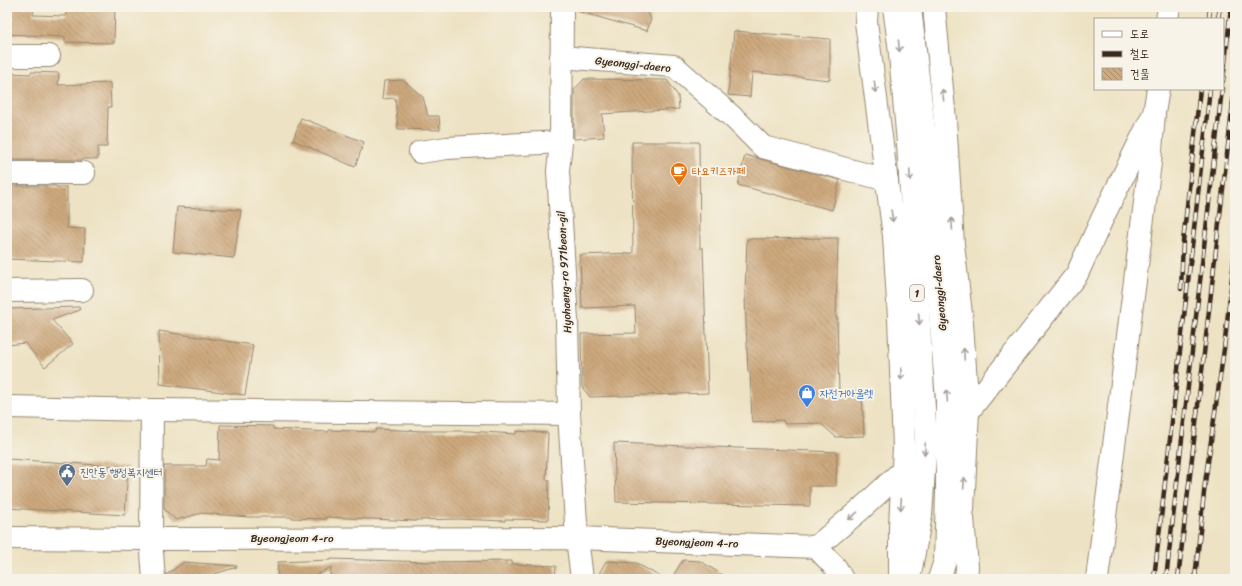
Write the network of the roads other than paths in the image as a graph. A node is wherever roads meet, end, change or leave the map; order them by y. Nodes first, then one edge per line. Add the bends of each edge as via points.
1 (562, 7) edge
2 (867, 7) edge
3 (894, 7) edge
4 (910, 7) edge
5 (934, 7) edge
6 (1169, 7) edge
7 (1167, 18) edge
8 (7, 56) edge
9 (49, 56) dead end
10 (561, 57) junction
11 (1158, 90) edge
12 (1154, 113) junction
13 (561, 142) junction
14 (420, 152) dead end
15 (7, 173) edge
16 (84, 173) dead end
17 (887, 180) junction
18 (82, 290) dead end
19 (7, 292) edge
20 (7, 407) edge
21 (152, 410) junction
22 (968, 412) junction
23 (569, 414) junction
24 (902, 471) junction
25 (963, 509) junction
26 (7, 538) edge
27 (577, 538) junction
28 (151, 539) junction
29 (816, 547) junction
30 (944, 573) edge
31 (154, 579) edge
32 (582, 579) edge
33 (842, 579) edge
34 (900, 579) edge
35 (909, 579) edge
36 (966, 579) edge
37 (1098, 579) edge

1 - 10 street, Hyohaeng-ro 971beon-gil
2 -> 17 street via 866,22
3 -> 35 street, Gyeonggi-daero / 1 via 908,143 926,441 922,515
30 -> 4 street, Gyeonggi-daero / 1 via 947,400 929,174
22 -> 5 street
6 - 7 street
8 - 9 street
10 - 13 street, Hyohaeng-ro 971beon-gil
10 - 17 street, Gyeonggi-daero via 674,66 763,147
11 - 12 street
12 - 22 street via 1077,274
12 - 37 street
13 - 14 street via 447,148
13 - 23 street, Hyohaeng-ro 971beon-gil via 558,171 567,321
15 - 16 street
17 -> 24 street via 894,236 899,318 904,447
18 - 19 street
20 - 21 street
21 - 23 street
21 - 28 street
25 -> 22 street
23 - 27 street, Hyohaeng-ro 971beon-gil
24 -> 29 street
24 -> 34 street
25 - 30 street
25 - 36 street
26 - 28 street, Byeongjeom 4-ro
27 - 28 street, Byeongjeom 4-ro
27 - 29 street, Byeongjeom 4-ro
27 - 32 street
28 - 31 street
29 - 33 street via 836,568

